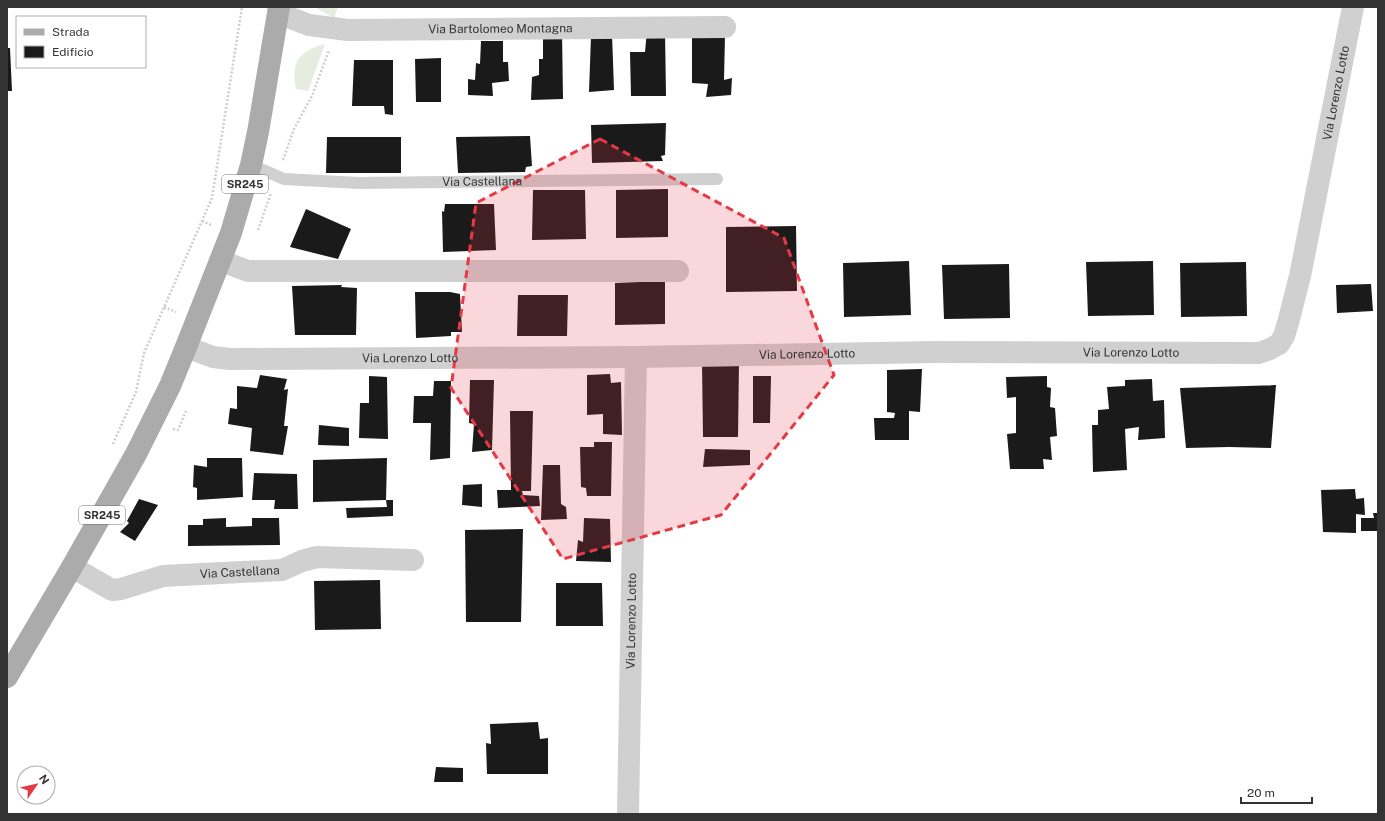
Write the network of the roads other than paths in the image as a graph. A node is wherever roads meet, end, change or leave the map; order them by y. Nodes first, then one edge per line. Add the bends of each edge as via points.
1 (1353, 7) edge
2 (278, 10) edge
3 (725, 27) dead end
4 (250, 164) junction
5 (717, 179) dead end
6 (221, 261) junction
7 (678, 271) dead end
8 (186, 347) junction
9 (636, 357) junction
10 (413, 560) dead end
11 (72, 567) junction
12 (7, 677) edge
13 (628, 814) edge

1 - 9 street, Via Lorenzo Lotto via 1300,276 1284,336 1279,344 1270,349 1259,353 935,352
2 - 3 street, Via Bartolomeo Montagna via 309,25 348,30
2 - 4 main road, SR245 via 258,132
4 - 5 lane, Via Castellana via 284,179 331,182
4 - 6 main road, SR245
6 - 7 street via 248,271
6 - 8 main road, SR245
8 - 9 street, Via Lorenzo Lotto via 213,357 230,359
8 - 11 main road, SR245 via 170,386 136,454
9 - 13 street, Via Lorenzo Lotto
10 - 11 street, Via Castellana via 317,557 282,570 163,576 112,590
11 - 12 main road, SR245

